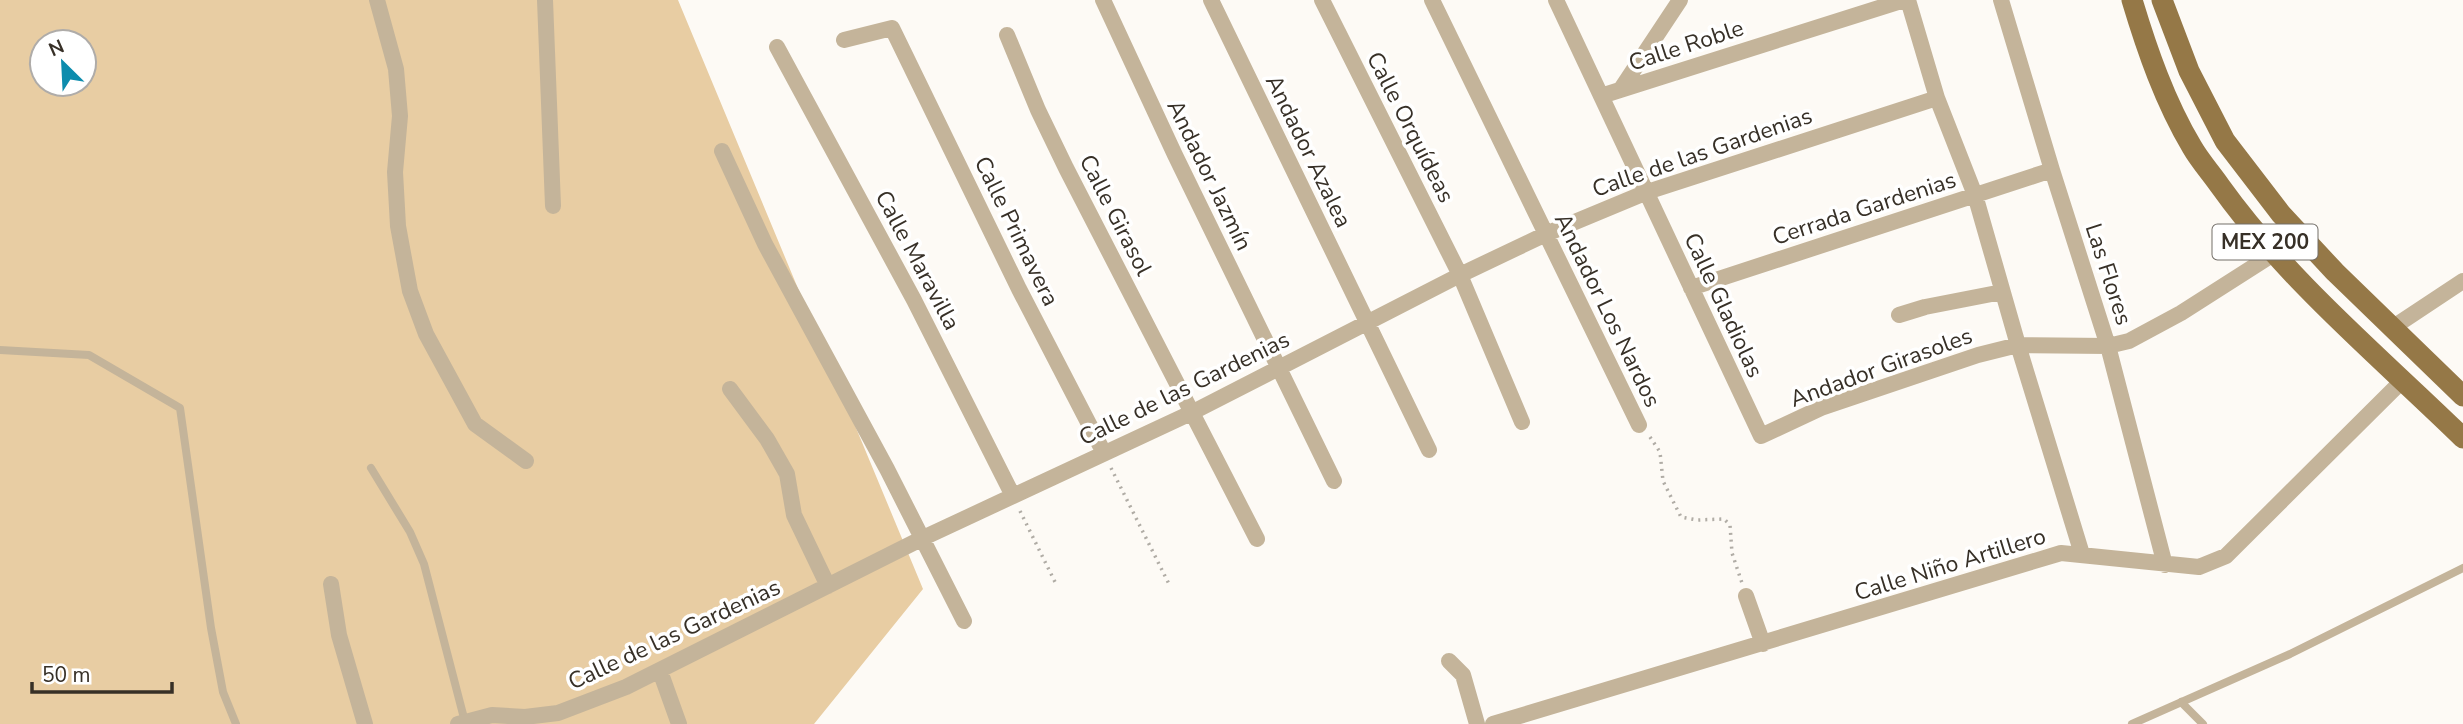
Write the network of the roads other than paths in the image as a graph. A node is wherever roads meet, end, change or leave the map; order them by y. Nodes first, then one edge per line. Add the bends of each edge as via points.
1 (377, 0) edge
2 (545, 0) edge
3 (1103, 0) edge
4 (1211, 0) edge
5 (1322, 0) edge
6 (1432, 0) edge
7 (1556, 0) edge
8 (1680, 0) edge
9 (1906, 0) edge
10 (2001, 0) edge
11 (2132, 0) edge
12 (2162, 0) edge
13 (1007, 35) dead end
14 (844, 40) dead end
15 (777, 47) dead end
16 (1621, 89) junction
17 (1601, 96) junction
18 (1937, 98) junction
19 (722, 152) dead end
20 (2052, 170) junction
21 (1647, 192) junction
22 (1975, 195) junction
23 (553, 206) dead end
24 (1546, 234) junction
25 (2274, 253) junction
26 (1460, 275) junction
27 (2463, 281) edge
28 (1691, 288) junction
29 (2002, 292) junction
30 (1899, 315) dead end
31 (1368, 322) junction
32 (2392, 328) junction
33 (2018, 345) junction
34 (2108, 346) junction
35 (0, 350) edge
36 (1278, 368) junction
37 (2403, 380) junction
38 (730, 389) dead end
39 (2463, 396) edge
40 (1191, 413) junction
41 (1522, 422) dead end
42 (1639, 425) road end
43 (1761, 436) joint
44 (2463, 438) edge
45 (1429, 450) dead end
46 (1104, 453) junction
47 (526, 461) dead end
48 (372, 468) dead end
49 (1334, 481) dead end
50 (1013, 496) junction
51 (923, 538) junction
52 (1257, 539) dead end
53 (2082, 554) junction
54 (2165, 565) junction
55 (2463, 568) edge
56 (331, 584) dead end
57 (828, 586) junction
58 (1746, 596) road end
59 (964, 621) dead end
60 (1763, 644) junction
61 (1449, 661) dead end
62 (660, 671) junction
63 (2181, 702) junction
64 (461, 723) edge
65 (236, 724) edge
66 (365, 724) edge
67 (679, 724) edge
68 (1477, 724) edge
69 (1493, 724) edge
70 (2132, 724) edge
71 (2203, 724) edge

1 - 47 street via 397,69 400,116 395,172 410,291 426,334 475,424
2 - 23 street
3 - 36 street, Andador Jazmín
4 - 31 street, Andador Azalea
5 - 26 street, Calle Orquídeas
6 - 24 street, Andador Los Nardos
7 - 17 street, Calle Gladiolas
8 - 16 street
9 - 16 street, Calle Roble
9 - 18 street
10 - 20 street, Las Flores
11 - 25 main road, MEX 200 via 2168,100 2193,148
12 - 32 main road, MEX 200 via 2189,71 2225,141 2281,214
13 - 40 street, Calle Girasol via 1054,145
14 - 46 street, Calle Primavera via 892,28
15 - 50 street, Calle Maravilla via 914,300
16 - 17 street, Calle Roble
17 - 21 street, Calle Gladiolas
18 - 21 street, Calle de las Gardenias
18 - 22 street
19 - 51 street via 765,244
20 - 22 street, Cerrada Gardenias
20 - 34 street, Las Flores
21 - 24 street, Calle de las Gardenias
21 - 28 street, Calle Gladiolas
22 - 28 street, Cerrada Gardenias
22 - 29 street
24 - 26 street, Calle de las Gardenias
24 - 42 street, Andador Los Nardos
25 - 34 street via 2180,313 2129,341
25 - 37 main road, MEX 200
26 - 31 street, Calle de las Gardenias
26 - 41 street, Calle Orquídeas
27 - 32 street
28 - 43 street, Calle Gladiolas
29 - 30 street
29 - 33 street
31 - 36 street, Calle de las Gardenias
31 - 45 street, Andador Azalea
32 - 39 main road, MEX 200
33 - 34 street
33 - 43 street, Andador Girasoles via 1821,408
33 - 53 street
34 - 54 street, Las Flores
35 - 65 lane via 89,355 180,408 220,679
36 - 40 street, Calle de las Gardenias
36 - 49 street, Andador Jazmín
37 - 44 main road, MEX 200
37 - 54 street, Calle Niño Artillero via 2226,556 2199,567
38 - 57 street via 787,474 794,514
40 - 46 street, Calle de las Gardenias
40 - 52 street, Calle Girasol
46 - 50 street, Calle de las Gardenias
48 - 64 lane via 424,564
50 - 51 street, Calle de las Gardenias
51 - 57 street, Calle de las Gardenias
51 - 59 street
53 - 54 street, Calle Niño Artillero
53 - 60 street, Calle Niño Artillero via 2061,553
55 - 63 lane
56 - 66 street via 339,635
57 - 62 street, Calle de las Gardenias
58 - 60 street
60 - 69 street, Calle Niño Artillero
61 - 68 street via 1463,675
62 - 64 street, Calle de las Gardenias via 558,713 492,715
62 - 67 street
63 - 70 lane
63 - 71 lane

